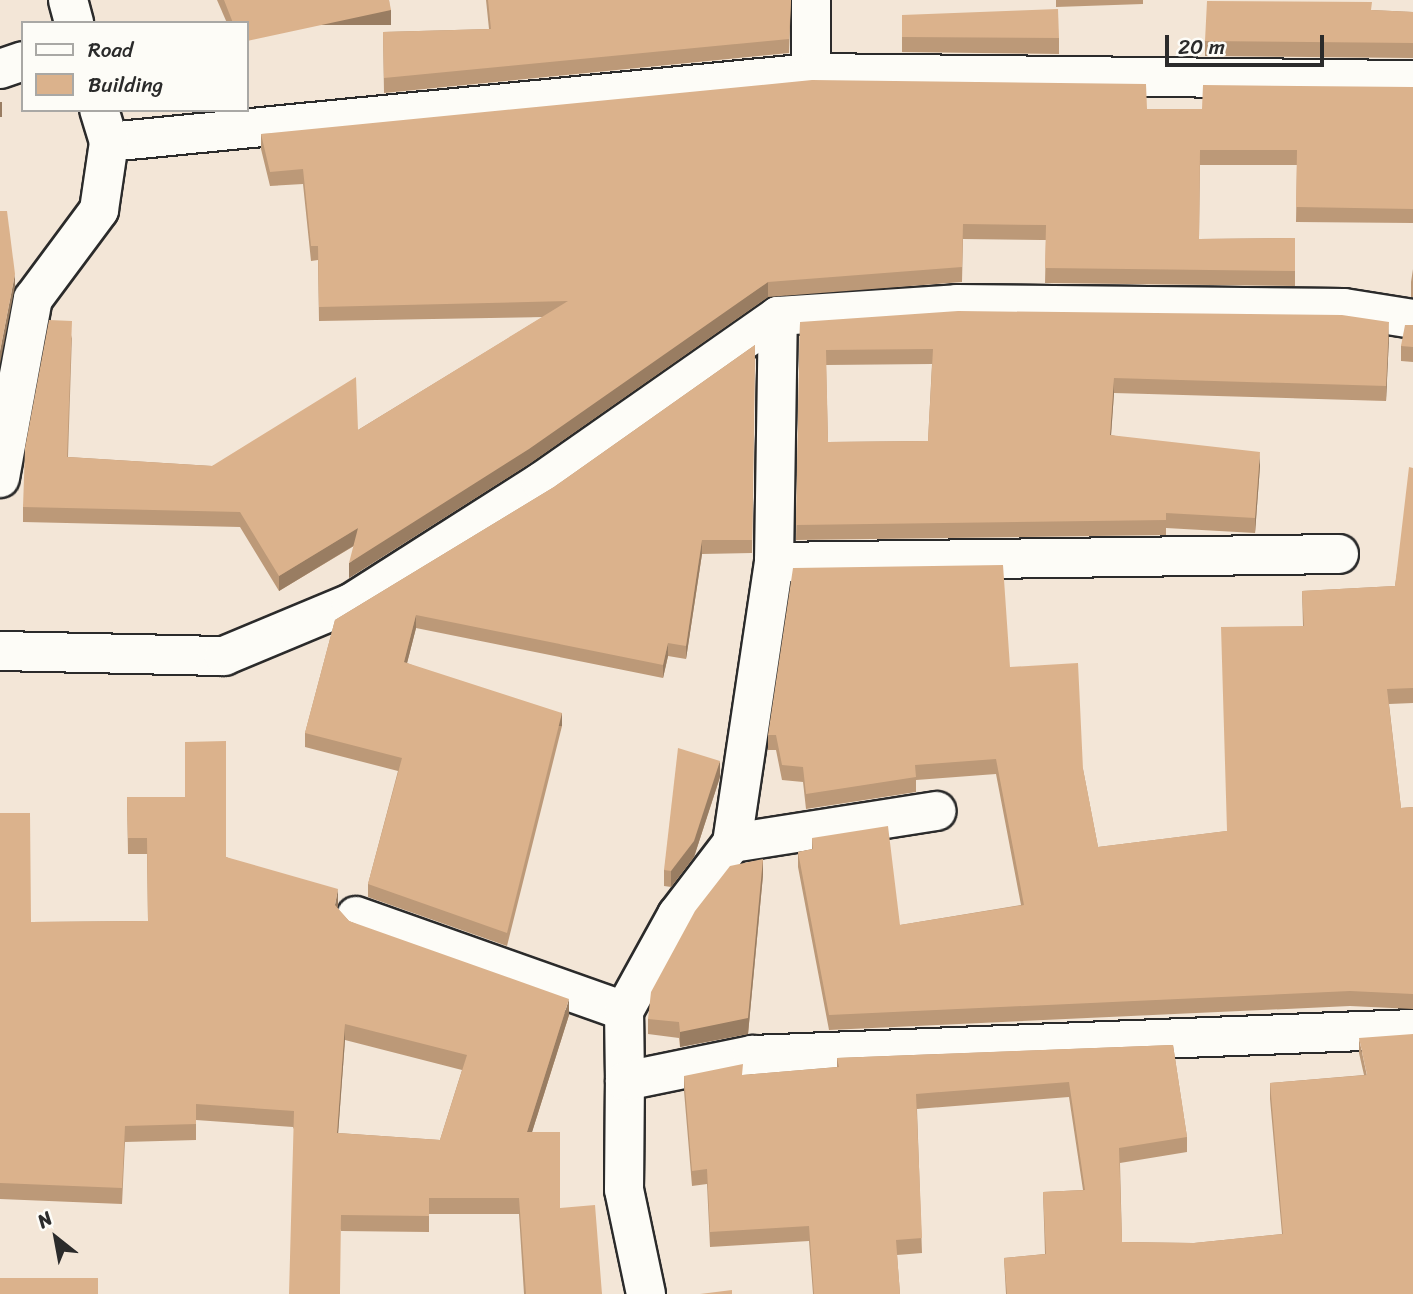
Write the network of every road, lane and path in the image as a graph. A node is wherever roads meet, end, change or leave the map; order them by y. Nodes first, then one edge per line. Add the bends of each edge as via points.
1 (68, 0) edge
2 (811, 0) edge
3 (73, 21) edge
4 (21, 62) edge
5 (0, 69) edge
6 (811, 73) junction
7 (1413, 80) edge
8 (104, 126) edge
9 (778, 316) junction
10 (1413, 319) edge
11 (0, 478) edge
12 (1339, 554) dead end
13 (774, 562) junction
14 (0, 651) edge
15 (937, 811) dead end
16 (732, 843) junction
17 (356, 916) dead end
18 (624, 1011) junction
19 (1413, 1028) edge
20 (625, 1081) junction
21 (646, 1294) edge

1 - 3 street
2 - 6 street
4 - 5 street
6 - 7 street
6 - 8 street
8 - 11 street via 99,210 33,299
9 - 10 street via 957,304 1344,309
9 - 13 street
9 - 14 street via 541,482 351,603 224,656
12 - 13 street
13 - 16 street
15 - 16 street
16 - 18 street via 677,915
17 - 18 street
18 - 20 street
19 - 20 street via 752,1055
20 - 21 street via 624,1190

